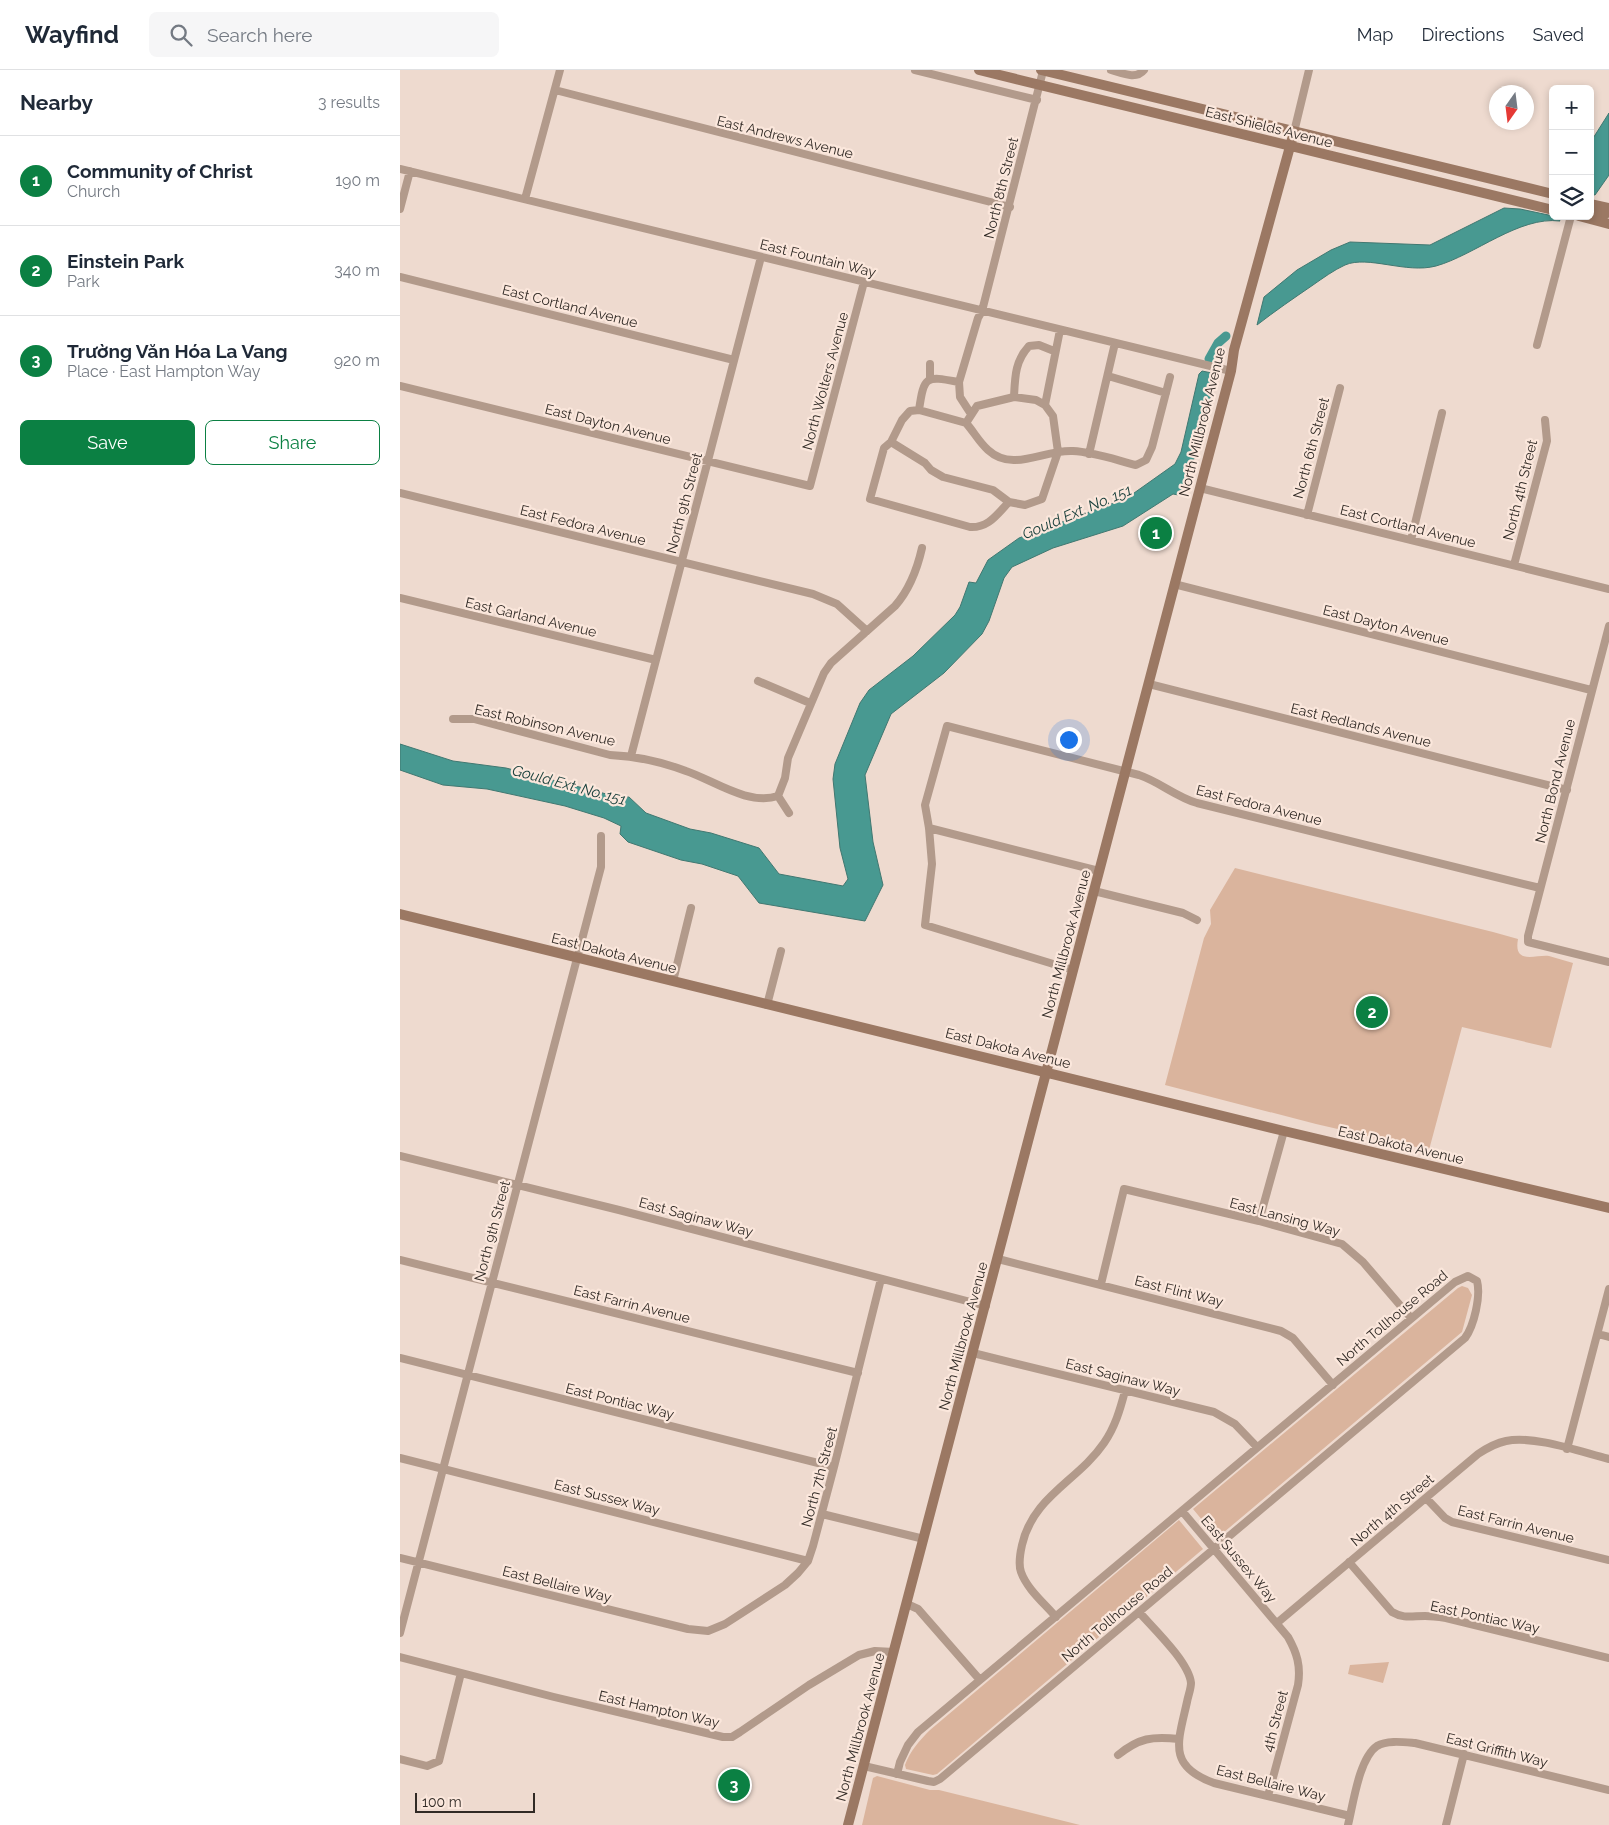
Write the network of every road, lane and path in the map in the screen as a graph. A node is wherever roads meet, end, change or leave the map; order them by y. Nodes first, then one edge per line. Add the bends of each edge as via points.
1 (560, 70) edge
2 (915, 70) edge
3 (979, 70) edge
4 (1042, 70) edge
5 (1111, 70) edge
6 (1309, 70) edge
7 (1142, 72) edge
8 (1040, 85) junction
9 (555, 90) junction
10 (1037, 100) junction
11 (1294, 132) junction
12 (1291, 146) junction
13 (400, 169) edge
14 (410, 171) junction
15 (1471, 189) junction
16 (1549, 194) edge
17 (1549, 195) edge
18 (526, 199) junction
19 (1594, 205) edge
20 (1010, 207) junction
21 (400, 209) edge
22 (1549, 209) edge
23 (1609, 210) edge
24 (1594, 212) edge
25 (1569, 220) edge
26 (1594, 220) edge
27 (1609, 224) edge
28 (761, 257) junction
29 (400, 277) edge
30 (864, 282) junction
31 (982, 311) junction
32 (1060, 330) junction
33 (1115, 343) junction
34 (1537, 345) dead end
35 (1054, 352) junction
36 (734, 360) junction
37 (930, 364) dead end
38 (1231, 371) junction
39 (1108, 376) junction
40 (1170, 377) dead end
41 (930, 379) junction
42 (959, 382) junction
43 (400, 386) edge
44 (1340, 388) dead end
45 (1166, 393) junction
46 (1014, 397) junction
47 (1045, 405) junction
48 (919, 410) junction
49 (1442, 413) dead end
50 (971, 414) junction
51 (1545, 420) dead end
52 (966, 423) junction
53 (891, 442) junction
54 (1058, 452) junction
55 (1089, 454) junction
56 (708, 461) junction
57 (810, 486) joint
58 (1200, 488) junction
59 (400, 494) edge
60 (1009, 502) junction
61 (1307, 514) junction
62 (1411, 540) junction
63 (922, 548) dead end
64 (682, 562) junction
65 (1514, 565) junction
66 (1174, 584) junction
67 (1609, 589) edge
68 (400, 598) edge
69 (1609, 626) edge
70 (867, 630) junction
71 (656, 660) junction
72 (758, 681) dead end
73 (1148, 684) junction
74 (1591, 690) junction
75 (810, 703) junction
76 (453, 719) dead end
77 (631, 756) junction
78 (1126, 771) junction
79 (1567, 790) junction
80 (778, 796) junction
81 (789, 813) dead end
82 (929, 828) junction
83 (601, 836) dead end
84 (1099, 872) junction
85 (1540, 888) junction
86 (1094, 891) junction
87 (691, 908) dead end
88 (400, 914) edge
89 (1197, 920) dead end
90 (781, 951) dead end
91 (577, 958) junction
92 (1609, 962) edge
93 (1073, 970) junction
94 (673, 981) junction
95 (767, 1005) junction
96 (1046, 1072) junction
97 (1284, 1131) junction
98 (400, 1156) edge
99 (517, 1185) junction
100 (1609, 1208) edge
101 (1259, 1221) junction
102 (998, 1259) junction
103 (400, 1260) edge
104 (881, 1279) junction
105 (491, 1281) junction
106 (1101, 1284) junction
107 (1609, 1289) edge
108 (986, 1306) junction
109 (1411, 1318) junction
110 (1598, 1334) junction
111 (1609, 1337) edge
112 (973, 1353) junction
113 (400, 1358) edge
114 (858, 1373) junction
115 (466, 1375) junction
116 (1333, 1384) junction
117 (1125, 1391) junction
118 (1257, 1447) junction
119 (1567, 1449) junction
120 (400, 1458) edge
121 (1609, 1459) edge
122 (834, 1467) junction
123 (443, 1469) junction
124 (1051, 1483) dead end
125 (1057, 1489) junction
126 (1426, 1498) junction
127 (1182, 1511) junction
128 (822, 1514) junction
129 (924, 1539) junction
130 (1213, 1548) junction
131 (400, 1558) edge
132 (1609, 1560) edge
133 (808, 1561) junction
134 (418, 1562) junction
135 (1350, 1562) junction
136 (907, 1604) junction
137 (1139, 1612) junction
138 (1056, 1617) junction
139 (1277, 1623) junction
140 (708, 1631) joint
141 (400, 1633) edge
142 (894, 1652) junction
143 (400, 1657) edge
144 (1609, 1658) edge
145 (462, 1673) junction
146 (980, 1680) junction
147 (1179, 1739) junction
148 (1464, 1754) junction
149 (1118, 1755) dead end
150 (400, 1759) edge
151 (864, 1766) junction
152 (897, 1774) junction
153 (1609, 1790) edge
154 (1268, 1796) junction
155 (1350, 1816) junction
156 (848, 1825) edge
157 (1348, 1825) edge
158 (1446, 1825) edge

1 - 9 street
2 - 10 street
3 - 8 street, East Shields Avenue
4 - 8 street, North 8th Street
4 - 11 street, East Shields Avenue
5 - 7 street via 1132,75
6 - 11 street, North Millbrook Avenue
8 - 10 street, North 8th Street
8 - 12 street, East Shields Avenue
9 - 18 street
9 - 20 street, East Andrews Avenue
10 - 20 street, North 8th Street
11 - 12 street, North Millbrook Avenue
11 - 16 street, East Shields Avenue
12 - 15 street, East Shields Avenue
12 - 38 street, North Millbrook Avenue via 1234,350
13 - 14 street, East Fountain Way
14 - 18 street, East Fountain Way
14 - 21 street
15 - 17 street via 1492,187 1540,198
15 - 22 street, East Shields Avenue
18 - 28 street, East Fountain Way
19 - 23 street
20 - 31 street, North 8th Street
23 - 24 street via 1605,214
25 - 34 street
26 - 27 street
28 - 30 street, East Fountain Way
28 - 36 street, North 9th Street
29 - 36 street, East Cortland Avenue
30 - 31 street, East Fountain Way
30 - 57 street, North Wolters Avenue
31 - 32 street, East Fountain Way
31 - 42 street, North 8th Street
32 - 33 street, East Fountain Way
32 - 35 street
33 - 38 street, East Fountain Way
33 - 39 street
35 - 46 street via 1039,345 1029,346 1015,373
35 - 47 street
36 - 56 street, North 9th Street
37 - 41 street
38 - 58 street, North Millbrook Avenue
39 - 45 street
39 - 55 street
40 - 45 street
41 - 42 street
41 - 48 street via 922,388
42 - 50 street via 960,397
43 - 56 street, East Dayton Avenue
44 - 61 street, North 6th Street
45 - 55 street via 1146,460 1136,465
46 - 47 street via 1036,400
46 - 50 street via 977,406
47 - 54 street via 1053,416
48 - 52 street
48 - 53 street via 910,411 902,420
49 - 62 street
50 - 52 street
51 - 65 street, North 4th Street via 1547,441
52 - 54 street via 995,456 1016,460
53 - 60 street via 943,477 993,490
53 - 60 street via 881,454 870,499 970,527 981,527 990,522
54 - 55 street via 1072,450
54 - 60 street via 1042,499 1025,505
56 - 57 street, East Dayton Avenue
56 - 64 street, North 9th Street
58 - 61 street, East Cortland Avenue
58 - 66 street, North Millbrook Avenue
59 - 64 street, East Fedora Avenue
61 - 62 street, East Cortland Avenue
62 - 65 street, East Cortland Avenue
63 - 70 street via 912,583 904,596
64 - 70 street, East Fedora Avenue via 813,594 846,611
64 - 71 street, North 9th Street
65 - 67 street, East Cortland Avenue
66 - 73 street, North Millbrook Avenue
66 - 74 street, East Dayton Avenue
68 - 71 street, East Garland Avenue
69 - 74 street, North Bond Avenue
70 - 75 street via 830,663
71 - 77 street, North 9th Street
72 - 75 street
73 - 78 street, North Millbrook Avenue
73 - 79 street, East Redlands Avenue
74 - 79 street, North Bond Avenue
75 - 80 street via 788,758
76 - 77 street, East Robinson Avenue via 474,719 610,755
77 - 80 street via 687,771 750,796 769,799
78 - 82 street, East Fedora Avenue via 947,726 925,805
78 - 84 street, North Millbrook Avenue
78 - 85 street, East Fedora Avenue via 1156,782 1197,804
79 - 85 street, North Bond Avenue
80 - 81 street
82 - 84 street
82 - 93 street via 932,864 925,925
83 - 91 street, North 9th Street via 601,867
84 - 86 street, North Millbrook Avenue
85 - 92 street, North Bond Avenue via 1528,942
86 - 89 street via 1182,912
86 - 93 street, North Millbrook Avenue
87 - 94 street
88 - 91 street, East Dakota Avenue
90 - 95 street
91 - 94 street, East Dakota Avenue
91 - 99 street, North 9th Street
93 - 96 street, North Millbrook Avenue
94 - 95 street, East Dakota Avenue
95 - 96 street, East Dakota Avenue
96 - 97 street, East Dakota Avenue
96 - 102 street, North Millbrook Avenue
97 - 100 street, East Dakota Avenue
97 - 101 street
98 - 99 street, East Saginaw Way
99 - 104 street, East Saginaw Way
99 - 105 street, North 9th Street
101 - 106 street, East Lansing Way via 1124,1189
101 - 109 street, East Lansing Way via 1342,1244 1363,1262
102 - 106 street, East Flint Way
102 - 108 street, North Millbrook Avenue
103 - 105 street, East Farrin Avenue
104 - 108 street, East Saginaw Way
104 - 114 street, North 7th Street
105 - 114 street, East Farrin Avenue
105 - 115 street, North 9th Street
106 - 116 street, East Flint Way via 1281,1330 1293,1338
107 - 110 street
108 - 112 street, North Millbrook Avenue
109 - 116 street, North Tollhouse Road
109 - 130 street, North Tollhouse Road via 1461,1278 1468,1276 1477,1281 1479,1294 1470,1332 1465,1338
110 - 111 street
110 - 119 street
112 - 117 street, East Saginaw Way
112 - 129 street, North Millbrook Avenue
113 - 115 street, East Pontiac Way
114 - 122 street, North 7th Street
115 - 122 street, East Pontiac Way
115 - 123 street, North 9th Street
116 - 118 street, North Tollhouse Road
117 - 118 street, East Saginaw Way via 1214,1412 1235,1424
117 - 125 street via 1118,1417 1104,1445
118 - 127 street, North Tollhouse Road
119 - 121 street
119 - 126 street, North 4th Street via 1524,1440 1492,1446
120 - 123 street, East Sussex Way
122 - 128 street, North 7th Street
123 - 133 street, East Sussex Way
123 - 134 street, North 9th Street
124 - 125 street
125 - 138 street via 1033,1517 1020,1556 1020,1570 1026,1584
126 - 132 street, East Farrin Avenue via 1452,1522
126 - 135 street, North 4th Street
127 - 130 street, East Sussex Way
127 - 138 street, North Tollhouse Road
128 - 129 street
128 - 133 street, North 7th Street
129 - 136 street, North Millbrook Avenue
130 - 137 street, North Tollhouse Road
130 - 139 street, East Sussex Way
131 - 134 street, East Bellaire Way
133 - 140 street, North 7th Street via 785,1585 725,1624
134 - 140 street, East Bellaire Way via 688,1629
134 - 141 street, North 9th Street
135 - 139 street, North 4th Street
135 - 144 street, East Pontiac Way via 1399,1616 1446,1618
136 - 142 street, North Millbrook Avenue
136 - 146 street via 918,1609
137 - 147 street, East Bellaire Way via 1183,1662 1191,1683
137 - 152 street, North Tollhouse Road via 940,1779 934,1782
138 - 146 street, North Tollhouse Road
139 - 154 street, 4th Street via 1296,1652 1300,1673
142 - 145 street, East Hampton Way via 875,1651 859,1655 732,1737 723,1738
142 - 151 street, North Millbrook Avenue
143 - 145 street, East Hampton Way
145 - 150 street via 439,1761 427,1766
146 - 152 street, North Tollhouse Road via 918,1732 908,1745
147 - 149 street via 1138,1741
147 - 154 street, East Bellaire Way via 1180,1758 1200,1778
148 - 153 street, East Griffith Way
148 - 155 street, East Griffith Way via 1415,1742 1378,1746 1364,1764
148 - 158 street
151 - 152 street, North Tollhouse Road
151 - 156 street, North Millbrook Avenue
154 - 155 street, East Bellaire Way
155 - 157 street

